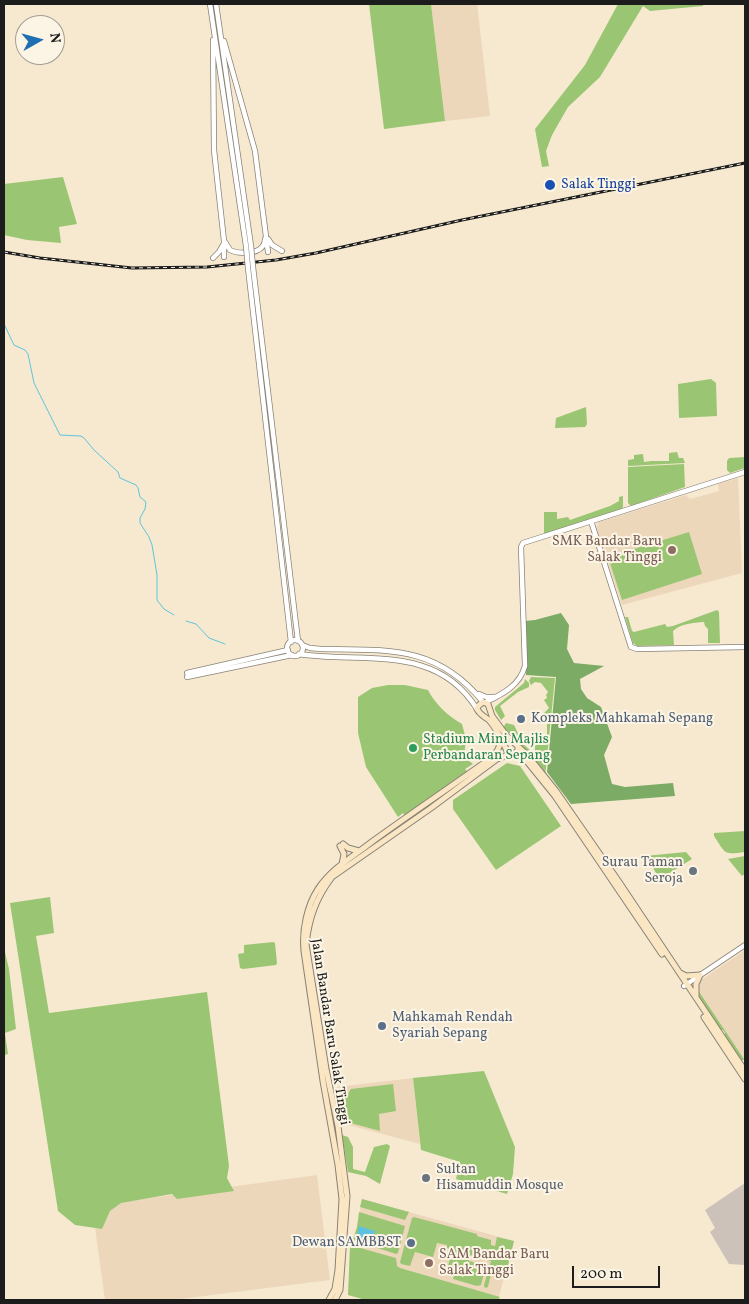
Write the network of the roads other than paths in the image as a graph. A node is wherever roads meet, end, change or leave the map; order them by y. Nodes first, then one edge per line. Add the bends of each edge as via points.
1 (210, 4) edge
2 (216, 4) edge
3 (218, 20) junction
4 (212, 21) junction
5 (266, 236) junction
6 (224, 240) junction
7 (249, 246) junction
8 (282, 251) dead end
9 (268, 252) dead end
10 (224, 257) dead end
11 (213, 258) dead end
12 (251, 267) junction
13 (745, 472) edge
14 (590, 521) junction
15 (291, 642) junction
16 (300, 643) junction
17 (745, 647) edge
18 (288, 650) junction
19 (300, 654) junction
20 (292, 655) junction
21 (474, 690) junction
22 (502, 694) junction
23 (497, 696) junction
24 (485, 702) junction
25 (477, 709) junction
26 (490, 709) junction
27 (501, 737) junction
28 (518, 746) junction
29 (512, 754) junction
30 (403, 819) junction
31 (407, 825) junction
32 (360, 851) junction
33 (342, 864) junction
34 (745, 945) edge
35 (676, 969) junction
36 (700, 975) junction
37 (685, 985) junction
38 (697, 1000) junction
39 (745, 1072) edge
40 (745, 1079) edge
41 (329, 1300) edge
42 (335, 1300) edge

1 - 4 street
2 - 3 street
3 - 5 street via 255,151
3 - 7 street
4 - 6 street via 214,150
4 - 7 street
5 - 6 street via 260,249 241,252 230,250
5 - 8 street
5 - 9 street
6 - 10 street
6 - 11 street
7 - 12 street, bridge
12 - 15 street
12 - 16 street
13 - 14 street
14 - 17 street via 631,647
14 - 22 street via 522,543 525,666 519,681
15 - 16 street
15 - 18 street
16 - 19 street
16 - 21 street via 321,650 393,651 424,657 454,673
18 - 20 street
18 - 20 street via 187,675
19 - 20 street
19 - 25 street via 387,659 426,666 455,682
21 - 23 street via 486,697
21 - 24 street
22 - 23 street
22 - 26 street
23 - 24 street
24 - 25 main road
24 - 26 main road
25 - 27 main road
26 - 28 main road via 506,735
27 - 29 main road via 506,750
27 - 30 main road, Jalan Bandar Baru Salak Tinggi via 495,755
28 - 29 main road
28 - 35 main road via 556,791
29 - 31 main road, Jalan Bandar Baru Salak Tinggi via 497,759
29 - 37 main road via 525,759 554,796
30 - 31 main road
30 - 32 main road, Jalan Bandar Baru Salak Tinggi
31 - 42 main road, Jalan Bandar Baru Salak Tinggi via 332,877 314,907 308,927 306,944 347,1196 340,1290
32 - 33 main road, Jalan Bandar Baru Salak Tinggi
32 - 33 main road via 342,845
33 - 41 main road, Jalan Bandar Baru Salak Tinggi via 317,890 303,936 342,1199 338,1270 335,1289
34 - 36 street
35 - 36 main road via 686,976
35 - 37 main road
36 - 37 street
36 - 38 main road via 695,988
37 - 38 main road
37 - 40 main road
38 - 39 main road

